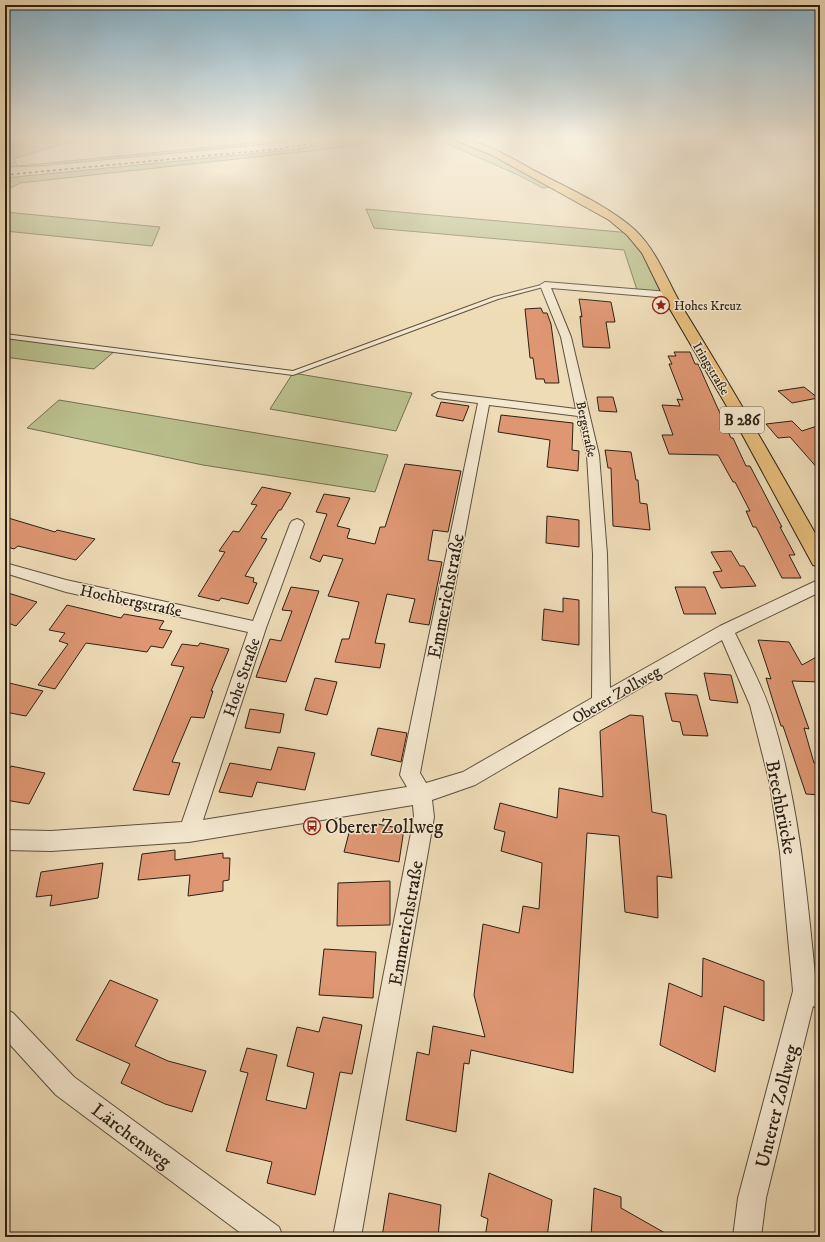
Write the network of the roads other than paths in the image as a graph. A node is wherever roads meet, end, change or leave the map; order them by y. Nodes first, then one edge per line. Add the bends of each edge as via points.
1 (573, 196) edge
2 (545, 285) junction
3 (665, 288) junction
4 (5, 336) edge
5 (438, 395) dead end
6 (484, 401) junction
7 (584, 413) junction
8 (297, 524) dead end
9 (820, 560) edge
10 (5, 568) edge
11 (820, 586) edge
12 (258, 628) junction
13 (726, 630) junction
14 (601, 702) junction
15 (422, 794) junction
16 (189, 832) junction
17 (5, 840) edge
18 (813, 994) edge
19 (5, 1021) edge
20 (269, 1237) edge
21 (347, 1237) edge
22 (747, 1237) edge

1 - 3 main road, B 286 via 613,218 631,233 647,252
2 - 3 street
2 - 4 lane via 496,298 293,374
2 - 7 street, Bergstraße via 566,337
3 - 9 main road, Iringstraße / B 286
5 - 6 street
6 - 7 street
6 - 15 street, Emmerichstraße via 410,775
7 - 14 street, Bergstraße via 593,455 600,554
8 - 12 street, Hohe Straße
10 - 12 street, Hochbergstraße via 66,586
11 - 13 street, Oberer Zollweg
12 - 16 street, Hohe Straße
13 - 14 street, Oberer Zollweg
13 - 18 street, Brechbrücke via 763,716 782,795
14 - 15 street, Oberer Zollweg via 468,779
15 - 16 street, Oberer Zollweg
15 - 21 street, Emmerichstraße via 424,817
16 - 17 street, Oberer Zollweg via 51,841
18 - 22 street, Unterer Zollweg via 752,1198
19 - 20 street, Lärchenweg via 65,1086

